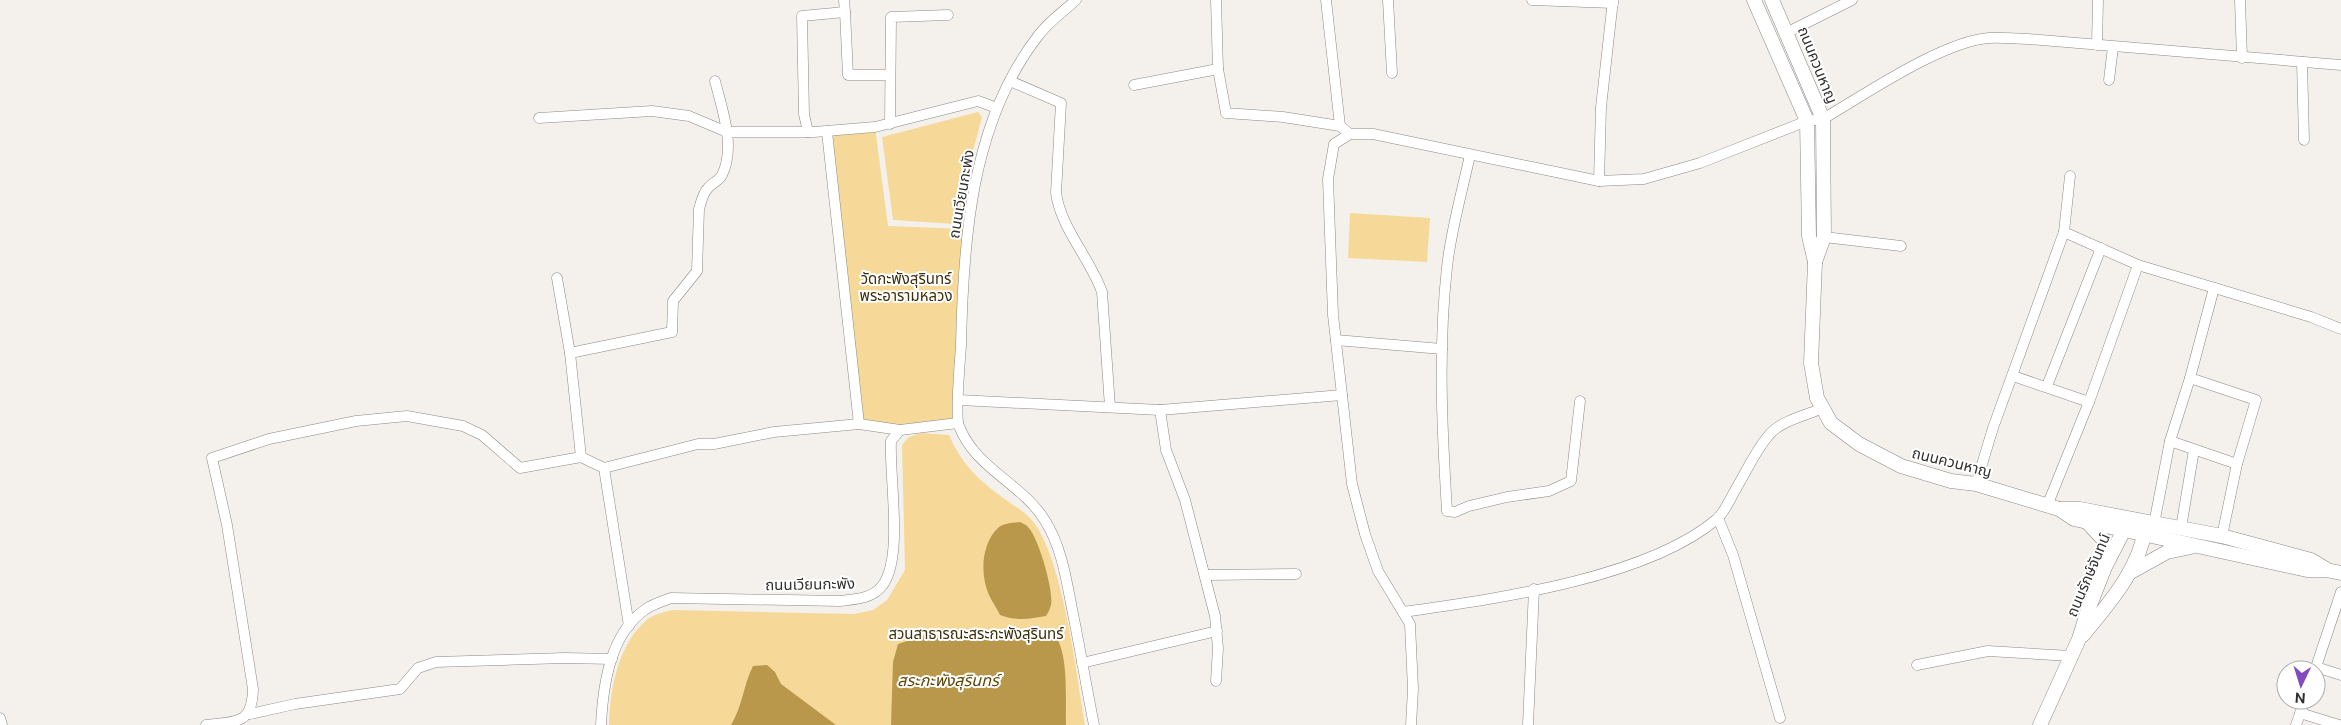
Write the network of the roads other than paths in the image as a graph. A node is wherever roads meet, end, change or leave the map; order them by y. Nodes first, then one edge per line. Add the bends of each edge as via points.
1 (844, 0) edge
2 (1076, 0) edge
3 (1216, 0) edge
4 (1326, 0) edge
5 (1388, 0) edge
6 (1532, 0) edge
7 (1754, 0) edge
8 (1772, 0) edge
9 (1852, 0) edge
10 (2098, 0) edge
11 (2240, 0) edge
12 (1613, 2) edge
13 (845, 12) junction
14 (948, 15) dead end
15 (1788, 32) junction
16 (2098, 45) junction
17 (2112, 47) junction
18 (2242, 58) junction
19 (2302, 62) junction
20 (2341, 65) edge
21 (1218, 69) junction
22 (1392, 73) dead end
23 (890, 75) junction
24 (2109, 80) dead end
25 (715, 81) dead end
26 (1010, 81) junction
27 (1134, 85) dead end
28 (997, 108) junction
29 (539, 118) dead end
30 (1823, 119) junction
31 (1807, 120) junction
32 (890, 124) junction
33 (1340, 126) junction
34 (727, 132) junction
35 (808, 132) junction
36 (827, 132) junction
37 (1350, 134) junction
38 (2304, 140) dead end
39 (1470, 156) junction
40 (2070, 176) dead end
41 (1599, 181) junction
42 (2064, 232) junction
43 (1824, 237) junction
44 (1901, 246) dead end
45 (2101, 248) junction
46 (1815, 262) junction
47 (2138, 265) junction
48 (557, 278) dead end
49 (2214, 288) junction
50 (2341, 329) edge
51 (1336, 340) junction
52 (1442, 349) junction
53 (570, 353) junction
54 (2012, 376) junction
55 (2190, 378) junction
56 (2047, 386) junction
57 (1342, 395) junction
58 (959, 400) junction
59 (1580, 401) dead end
60 (2088, 402) junction
61 (1110, 406) junction
62 (1823, 408) junction
63 (1160, 410) junction
64 (958, 423) junction
65 (859, 424) junction
66 (900, 430) junction
67 (2170, 441) junction
68 (2194, 450) junction
69 (581, 457) junction
70 (2237, 464) junction
71 (604, 468) junction
72 (1976, 484) junction
73 (2053, 507) junction
74 (1718, 518) junction
75 (2087, 522) junction
76 (2127, 525) junction
77 (2148, 527) junction
78 (2181, 528) junction
79 (2222, 536) junction
80 (2209, 547) junction
81 (2105, 567) junction
82 (2326, 570) junction
83 (2131, 572) junction
84 (1296, 574) dead end
85 (2341, 574) edge
86 (1204, 576) junction
87 (1534, 589) junction
88 (2341, 592) edge
89 (1403, 612) junction
90 (2337, 615) edge
91 (629, 626) junction
92 (1217, 631) junction
93 (2080, 639) junction
94 (2071, 656) junction
95 (612, 659) junction
96 (2318, 660) edge
97 (1082, 663) junction
98 (1917, 665) dead end
99 (2326, 671) edge
100 (2341, 675) edge
101 (1216, 681) dead end
102 (2301, 710) edge
103 (2300, 713) junction
104 (250, 714) junction
105 (0, 718) edge
106 (1780, 718) dead end
107 (2, 725) edge
108 (206, 725) edge
109 (601, 725) edge
110 (1094, 725) edge
111 (1411, 725) edge
112 (1528, 725) edge
113 (2040, 725) edge
114 (2296, 725) edge
115 (2339, 725) edge

1 - 13 street
2 - 26 street, ถนนเวียนกะพัง via 1039,34
3 - 21 street
4 - 33 street
5 - 22 street
6 - 12 street
7 - 31 main road, ถนนควนหาญ
8 - 15 main road, ถนนควนหาญ
9 - 15 street
10 - 16 street
11 - 18 street
12 - 41 street via 1601,107
13 - 23 street via 848,75
13 - 35 street via 802,16 804,114
14 - 23 street via 890,17
15 - 30 main road, ถนนควนหาญ
16 - 17 street
16 - 30 street via 1988,38 1961,44 1920,63
17 - 18 street
17 - 24 street
18 - 19 street
19 - 20 street
19 - 38 street
21 - 27 street
21 - 33 street via 1226,113 1284,117
23 - 32 street
25 - 34 street
26 - 28 street, ถนนเวียนกะพัง
26 - 61 street via 1061,103 1056,193 1064,218 1102,292
28 - 32 street via 978,101
28 - 58 street, ถนนเวียนกะพัง via 979,165 968,229
29 - 34 street via 652,111 689,116
30 - 31 street
30 - 43 main road, ถนนควนหาญ
31 - 41 street via 1700,163 1644,179
31 - 46 main road, ถนนควนหาญ via 1809,236
32 - 36 street
33 - 37 street
34 - 35 street
34 - 53 street via 727,162 721,177 707,188 699,209 698,271 673,301 672,332
35 - 36 street
36 - 65 street
37 - 39 street via 1373,134
37 - 51 street via 1334,144 1328,179
39 - 41 street
39 - 52 street via 1447,266
40 - 42 street
42 - 45 street
42 - 54 street
43 - 44 street
43 - 46 main road, ถนนควนหาญ
45 - 47 street
45 - 56 street
46 - 62 main road, ถนนควนหาญ via 1811,363 1817,398
47 - 49 street
47 - 60 street
48 - 53 street
49 - 50 street
49 - 55 street
51 - 52 street
51 - 57 street
52 - 59 street via 1441,414 1447,511 1455,512 1508,497 1549,491 1571,481
53 - 69 street
54 - 56 street
54 - 72 street
55 - 67 street
55 - 70 street via 2256,400
56 - 60 street
57 - 63 street
57 - 89 street via 1352,484 1365,534 1378,572
58 - 61 street
58 - 64 street, ถนนเวียนกะพัง
60 - 73 street
61 - 63 street
62 - 72 main road, ถนนควนหาญ via 1830,423 1859,444 1901,466 1951,481
62 - 74 street via 1769,434
63 - 86 street via 1166,450 1185,500
64 - 66 street
64 - 97 street, ถนนเวียนกะพัง via 969,448 1044,518 1055,540 1066,578
65 - 66 street
65 - 71 street via 774,432 698,444
66 - 91 street, ถนนเวียนกะพัง via 891,441 892,568 882,587 864,598 840,601 671,598 646,609
67 - 68 street
67 - 77 street
68 - 70 street
68 - 78 street
69 - 71 street
69 - 104 street via 520,468 476,432 463,426 407,416 356,421 269,439 212,458 227,525 253,689
70 - 79 street
71 - 91 street
72 - 73 main road, ถนนควนหาญ
73 - 75 main road, ถนนควนหาญ via 2074,519
73 - 76 main road, ถนนควนหาญ via 2080,509
74 - 87 street via 1676,546 1635,562 1584,579
74 - 106 street via 1733,556
75 - 76 main road, ถนนควนหาญ
75 - 81 main road via 2104,540 2107,553
76 - 77 main road, ถนนควนหาญ
76 - 81 main road, ถนนรักษ์จันทน์
77 - 78 main road
77 - 80 main road
77 - 83 main road, ถนนรักษ์จันทน์
78 - 79 main road
79 - 82 main road via 2311,560
80 - 82 main road via 2308,570
80 - 83 main road via 2185,547 2166,552
81 - 93 main road, ถนนรักษ์จันทน์
82 - 85 main road
83 - 93 main road, ถนนรักษ์จันทน์
84 - 86 street
86 - 92 street
87 - 89 street
87 - 112 street
88 - 90 street
89 - 111 street via 1410,624
90 - 96 street
91 - 95 street, ถนนเวียนกะพัง
92 - 97 street
92 - 101 street
93 - 94 main road
94 - 98 street via 1988,651
94 - 113 main road
95 - 104 street via 436,662 418,668 400,689 294,704
95 - 109 street, ถนนเวียนกะพัง via 606,678
97 - 110 street, ถนนเวียนกะพัง
99 - 100 street
102 - 103 street
103 - 114 street
103 - 115 street
104 - 108 street via 235,721
105 - 107 street

